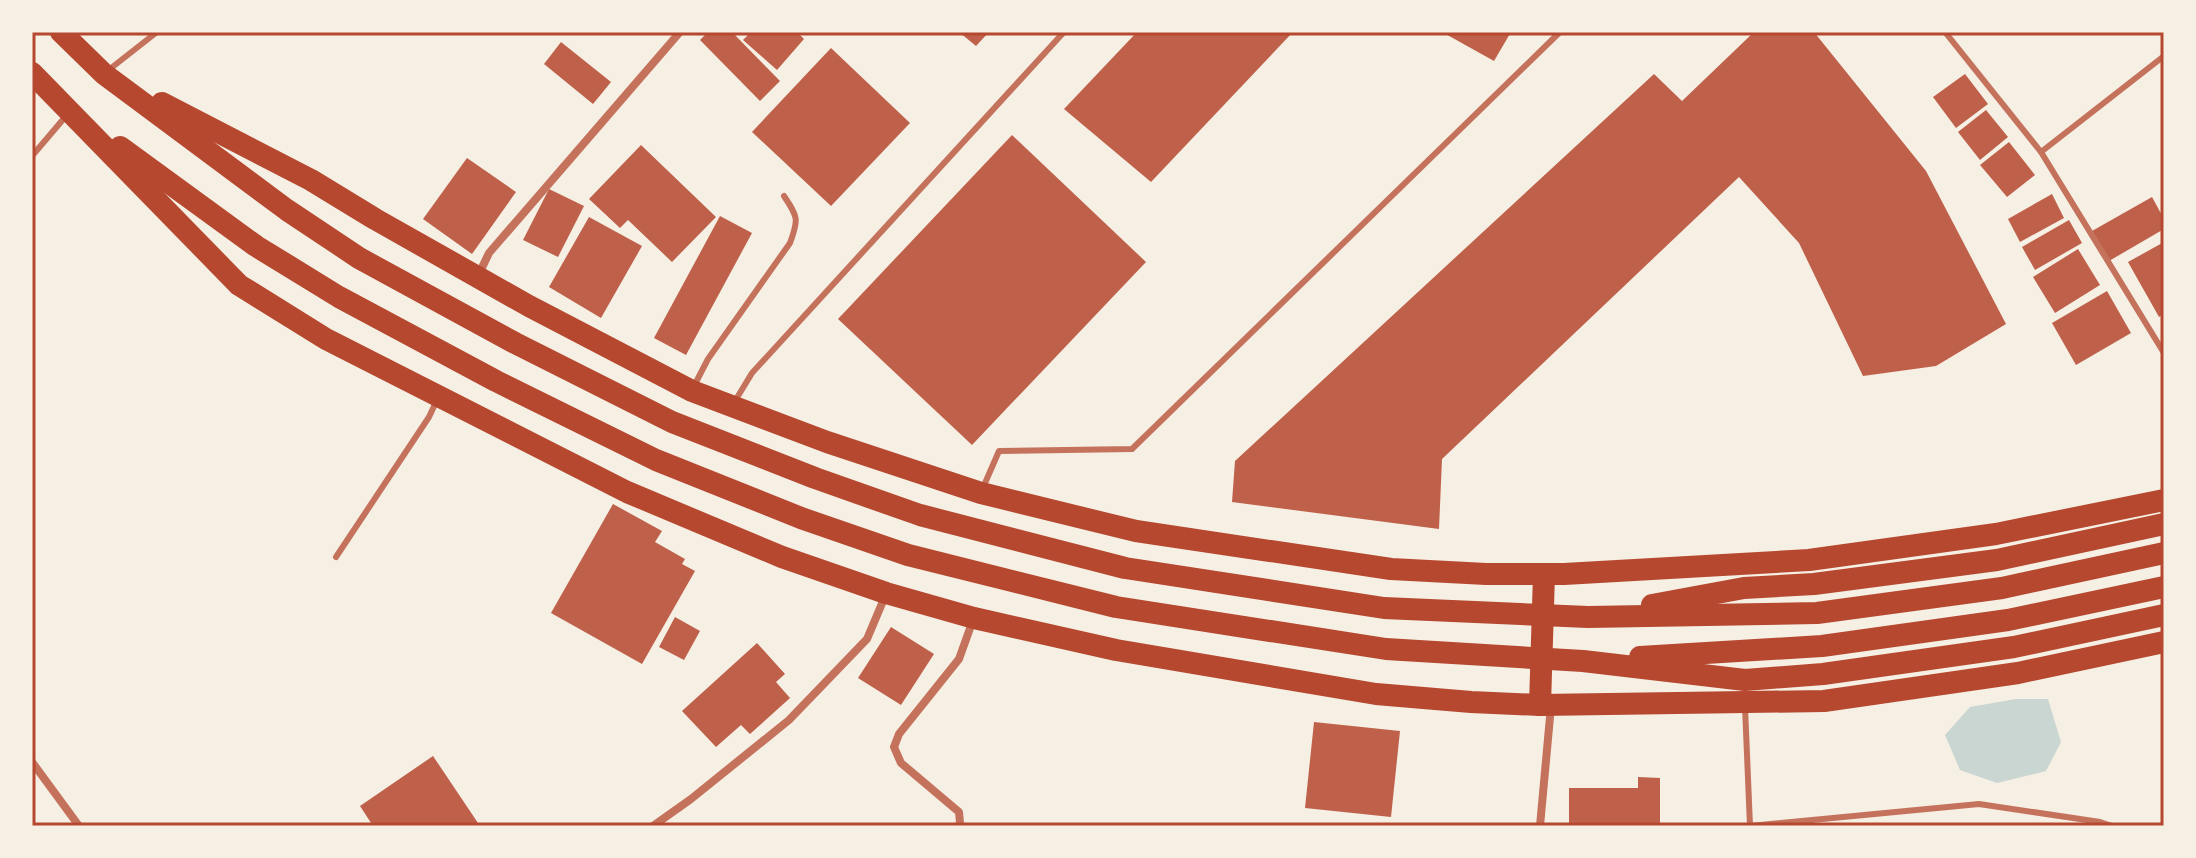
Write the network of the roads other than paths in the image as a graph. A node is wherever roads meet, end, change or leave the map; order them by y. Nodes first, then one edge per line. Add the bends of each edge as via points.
1 (61, 32) edge
2 (157, 32) edge
3 (680, 32) edge
4 (1064, 32) edge
5 (1560, 32) edge
6 (1945, 32) edge
7 (2164, 56) edge
8 (32, 73) edge
9 (104, 74) junction
10 (70, 111) junction
11 (2041, 152) junction
12 (32, 156) edge
13 (784, 196) dead end
14 (477, 277) junction
15 (2164, 353) edge
16 (692, 391) junction
17 (438, 397) junction
18 (731, 407) junction
19 (981, 493) junction
20 (2164, 500) edge
21 (2164, 524) edge
22 (2164, 553) edge
23 (336, 557) dead end
24 (1740, 565) junction
25 (1544, 574) junction
26 (2164, 587) edge
27 (886, 593) junction
28 (2164, 615) edge
29 (1588, 617) junction
30 (974, 618) junction
31 (2164, 642) edge
32 (1583, 661) junction
33 (1745, 702) junction
34 (1546, 705) junction
35 (32, 762) edge
36 (79, 826) edge
37 (653, 826) edge
38 (959, 826) edge
39 (1540, 826) edge
40 (1750, 826) edge
41 (2112, 826) edge

1 - 9 highway
2 - 9 lane
3 - 14 street via 489,253
4 - 18 lane via 752,373
5 - 19 lane via 1132,449 999,451
6 - 11 lane
7 - 11 lane
8 - 10 highway
9 - 14 highway via 311,180
9 - 29 highway via 359,258 672,422 815,478 920,515 1125,568 1384,608
10 - 12 lane
10 - 17 highway via 239,285 326,339
10 - 32 highway via 256,246 339,297 656,460 801,518 908,555 1116,607 1386,649
11 - 15 lane
13 - 16 lane via 797,215 790,243 708,359
14 - 16 highway
16 - 18 highway
17 - 23 lane
17 - 27 highway via 627,492 782,557
18 - 19 highway
19 - 25 highway via 1136,531 1391,569
20 - 24 highway via 1996,534
21 - 29 highway via 1997,560 1744,588
22 - 29 highway via 2002,588 1817,613
24 - 25 highway
24 - 33 highway
25 - 34 highway
26 - 32 highway via 2008,620 1822,646
27 - 30 highway
27 - 37 street via 867,639 789,720
28 - 32 highway via 2014,647 1823,674 1745,680
30 - 34 highway via 1116,650 1376,694
30 - 38 street via 959,659 894,747 901,763 959,812
31 - 33 highway via 2018,673 1824,701
33 - 34 highway
33 - 40 lane
34 - 39 street
35 - 36 street
40 - 41 lane via 1979,804

